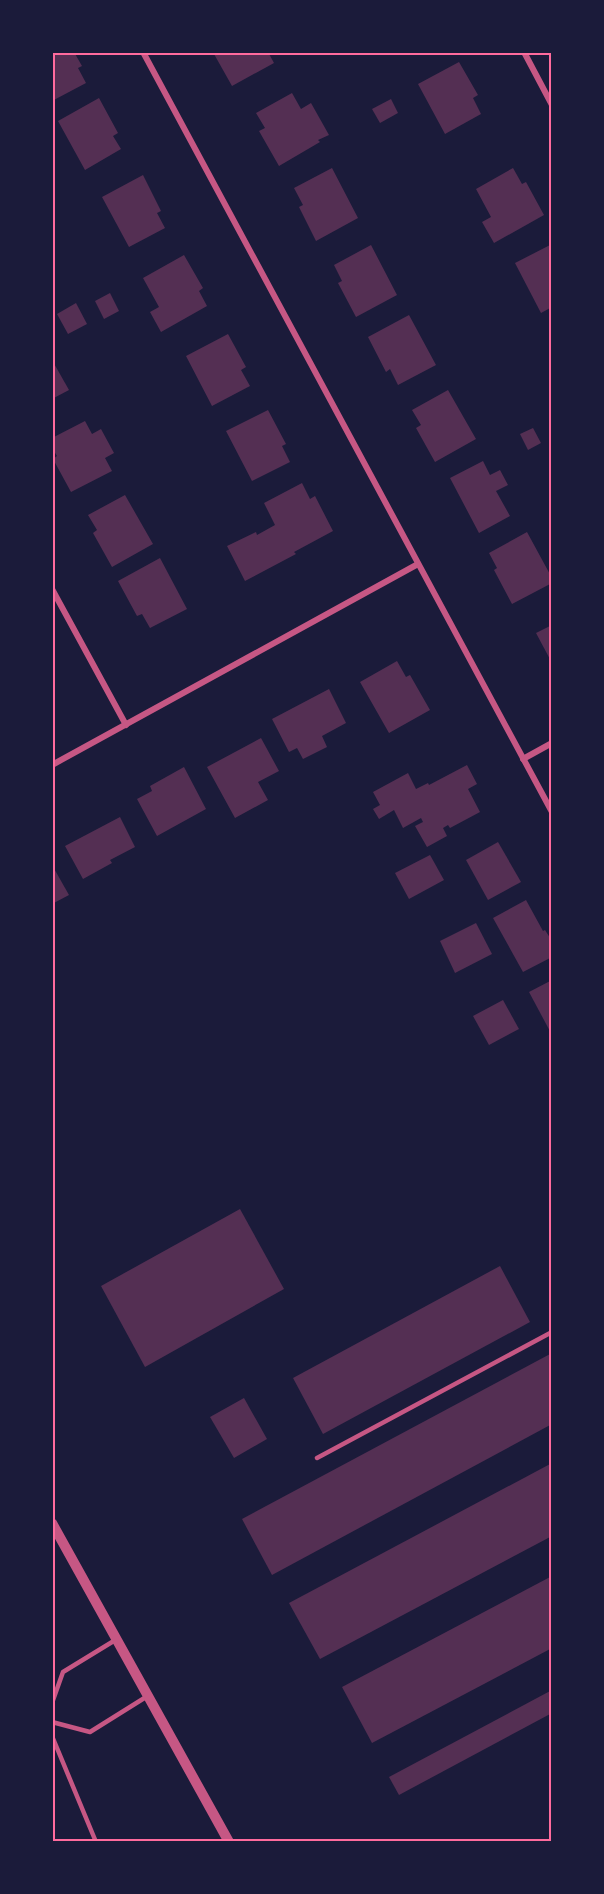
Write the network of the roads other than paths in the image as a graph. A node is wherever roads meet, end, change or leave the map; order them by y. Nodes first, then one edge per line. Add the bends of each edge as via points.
1 (143, 52) edge
2 (524, 52) edge
3 (552, 105) edge
4 (418, 564) junction
5 (52, 589) edge
6 (126, 725) junction
7 (552, 743) edge
8 (523, 759) junction
9 (52, 765) edge
10 (552, 812) edge
11 (552, 1332) edge
12 (316, 1458) dead end
13 (52, 1523) edge
14 (117, 1639) junction
15 (148, 1696) junction
16 (52, 1703) edge
17 (52, 1722) edge
18 (52, 1736) edge
19 (96, 1842) edge
20 (229, 1842) edge

1 - 4 street
2 - 3 street
4 - 6 street
4 - 8 street
5 - 6 street
6 - 9 street
7 - 8 street
8 - 10 street
11 - 12 lane
13 - 14 street
14 - 15 street
14 - 16 lane via 63,1672
15 - 17 lane via 90,1732
15 - 20 street
18 - 19 lane

